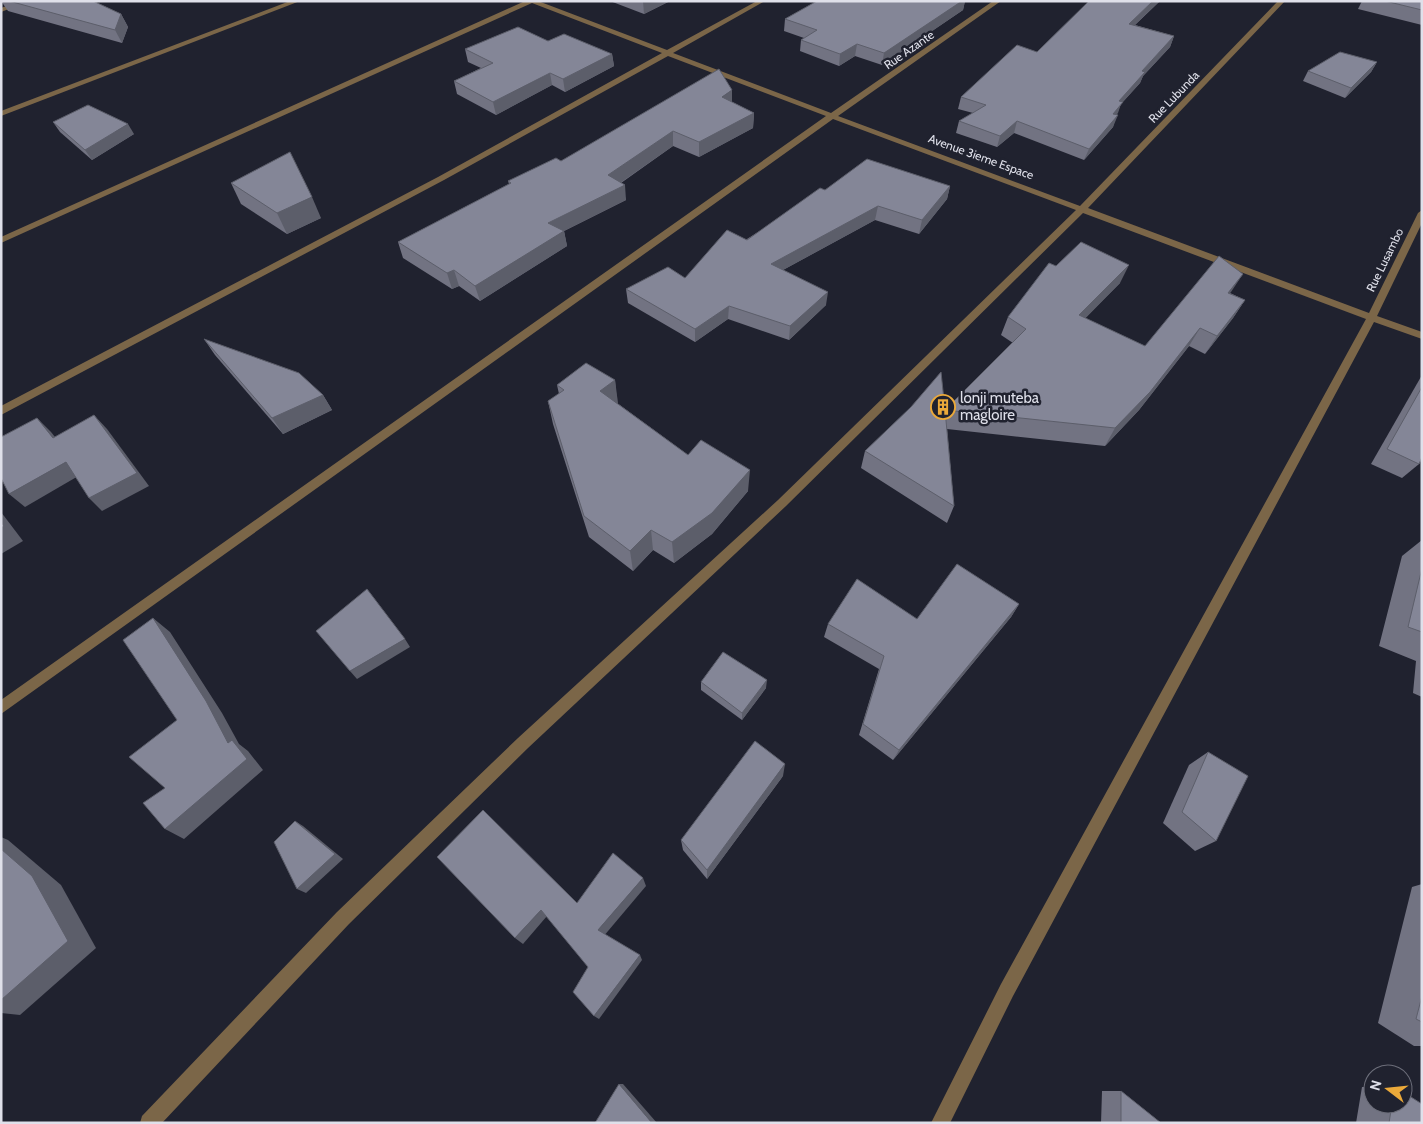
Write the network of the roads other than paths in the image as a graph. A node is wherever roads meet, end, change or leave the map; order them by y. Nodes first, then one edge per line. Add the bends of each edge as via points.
1 (27, 1) edge
2 (297, 1) edge
3 (532, 1) edge
4 (762, 1) edge
5 (998, 1) edge
6 (1282, 1) edge
7 (1, 10) edge
8 (667, 52) junction
9 (1, 114) edge
10 (832, 116) junction
11 (1083, 208) junction
12 (1422, 214) edge
13 (1, 240) edge
14 (1370, 318) junction
15 (1422, 336) edge
16 (1, 411) edge
17 (1, 708) edge
18 (149, 1123) edge
19 (940, 1123) edge

1 - 7 street
2 - 9 street
3 - 8 street, Avenue 3ieme Espace
3 - 13 street
4 - 8 street
5 - 10 street, Rue Azante
6 - 11 street, Rue Lubunda
8 - 10 street, Avenue 3ieme Espace
8 - 16 street via 473,161
10 - 11 street, Avenue 3ieme Espace
10 - 17 street, Rue Azante
11 - 14 street, Avenue 3ieme Espace
11 - 18 street, Rue Lubunda via 782,503 523,743 350,911
12 - 14 street, Rue Lusambo
14 - 15 street, Avenue 3ieme Espace
14 - 19 street, Rue Lusambo via 1007,990

